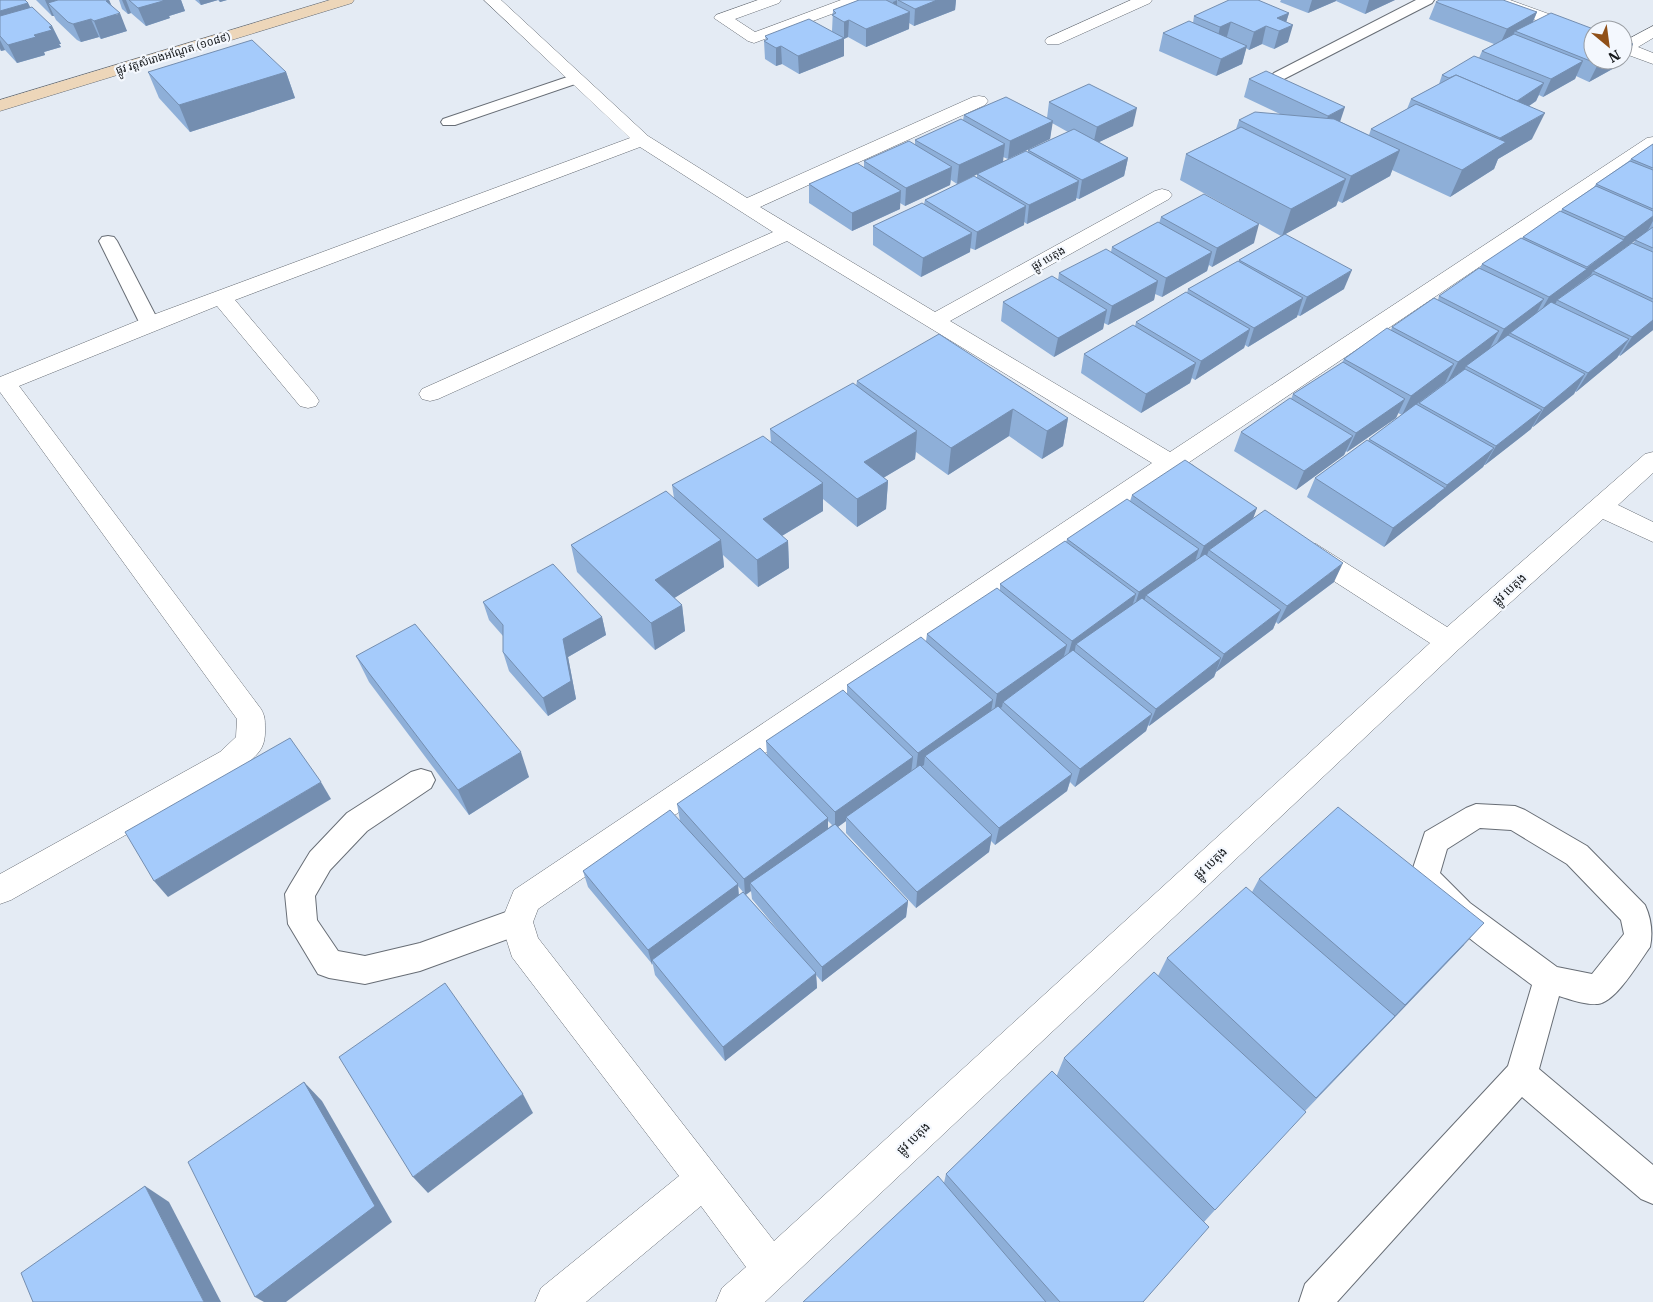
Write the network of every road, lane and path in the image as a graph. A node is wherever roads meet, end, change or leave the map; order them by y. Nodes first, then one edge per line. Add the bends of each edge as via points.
1 (346, 0) edge
2 (492, 0) edge
3 (773, 0) edge
4 (855, 0) edge
5 (1144, 0) edge
6 (1428, 0) edge
7 (1495, 0) edge
8 (1653, 31) edge
9 (1583, 32) edge
10 (1053, 41) dead end
11 (1633, 43) edge
12 (1633, 51) edge
13 (1653, 59) edge
14 (1279, 76) edge
15 (576, 79) junction
16 (979, 101) dead end
17 (0, 106) edge
18 (449, 122) dead end
19 (642, 140) junction
20 (1653, 142) edge
21 (1162, 196) dead end
22 (745, 206) junction
23 (788, 234) junction
24 (108, 241) dead end
25 (221, 297) junction
26 (934, 321) junction
27 (150, 324) junction
28 (2, 384) edge
29 (430, 394) dead end
30 (308, 401) dead end
31 (1653, 460) edge
32 (1170, 463) junction
33 (1203, 484) edge
34 (1600, 507) junction
35 (1653, 533) edge
36 (1293, 542) edge
37 (1449, 642) junction
38 (421, 780) dead end
39 (0, 890) edge
40 (517, 922) junction
41 (1549, 979) junction
42 (1521, 1075) junction
43 (704, 1179) junction
44 (1653, 1187) edge
45 (771, 1269) junction
46 (555, 1302) edge
47 (736, 1302) edge
48 (1317, 1302) edge

1 - 17 main road, ផ្លូវ វត្តសំរោងអណ្ដែត (១០៨៩)
2 - 15 street
3 - 4 street via 722,18 754,38
5 - 10 street
6 - 14 lane
7 - 9 street
8 - 11 street
12 - 13 street
15 - 18 lane
15 - 19 street
16 - 22 street
19 - 22 street
19 - 25 street
20 - 32 street
21 - 26 street, ផ្លូវ បេតុង
22 - 23 street
23 - 26 street
23 - 29 street
24 - 27 lane
25 - 27 street
25 - 30 street
26 - 32 street
27 - 28 street
28 - 39 street via 251,717 251,742 230,761
31 - 34 street, ផ្លូវ បេតុង
32 - 33 street
32 - 40 street via 525,900
34 - 35 street
34 - 37 street, ផ្លូវ បេតុង
36 - 37 street
37 - 45 street, ផ្លូវ បេតុង
38 - 40 lane via 357,822 320,861 300,894 303,924 329,964 365,970 420,956
40 - 43 street via 524,946
41 - 41 lane via 1600,989 1639,937 1635,914 1577,855 1515,818 1476,816 1435,841 1424,877 1460,912
41 - 42 lane
42 - 44 lane
42 - 48 lane via 1318,1297
43 - 45 street
43 - 46 street
45 - 47 street, ផ្លូវ បេតុង

